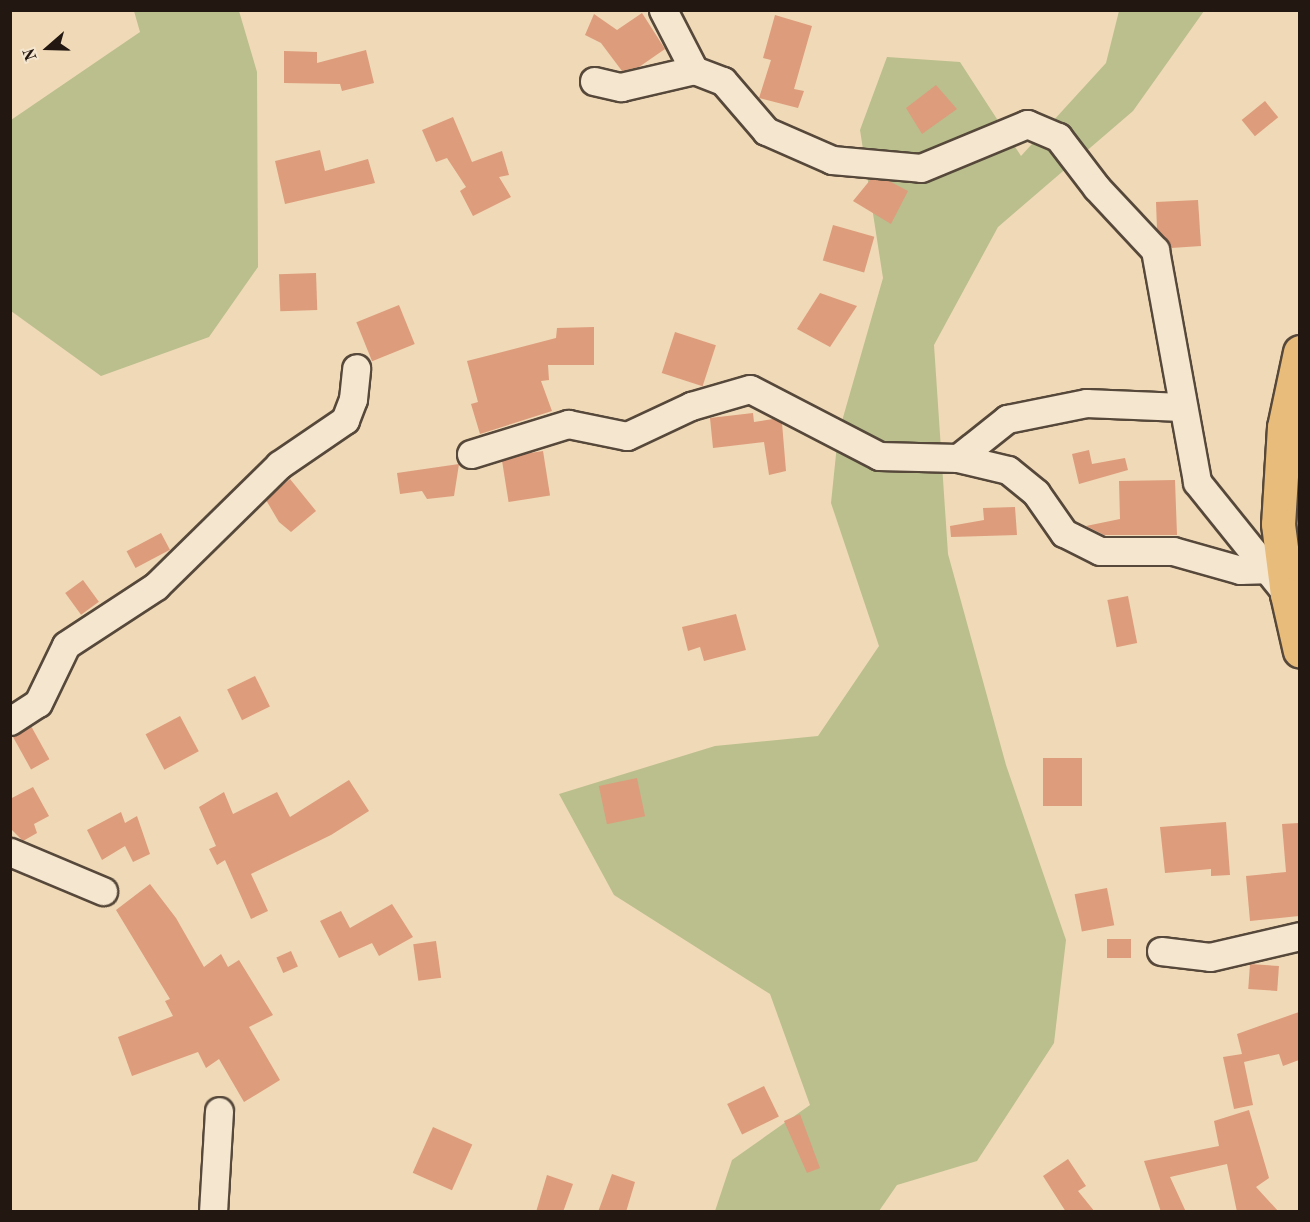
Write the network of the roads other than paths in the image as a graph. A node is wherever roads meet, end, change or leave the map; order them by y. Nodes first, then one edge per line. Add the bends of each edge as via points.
1 (663, 10) edge
2 (694, 70) junction
3 (594, 81) dead end
4 (1299, 352) edge
5 (356, 368) dead end
6 (1182, 407) junction
7 (471, 454) dead end
8 (958, 458) junction
9 (1264, 569) junction
10 (1287, 594) junction
11 (1299, 651) edge
12 (10, 721) edge
13 (10, 852) edge
14 (103, 891) dead end
15 (1299, 936) edge
16 (1161, 951) dead end
17 (219, 1111) dead end
18 (213, 1212) edge

1 - 2 street
2 - 3 street via 621,87
2 - 6 street via 723,81 766,131 832,160 921,168 1027,124 1058,137 1097,188 1155,250
4 - 10 highway via 1284,427 1278,524
5 - 12 street via 353,399 345,420 279,465 156,586 66,645 38,703
6 - 8 street via 1086,404 1007,419
6 - 9 street via 1197,482
7 - 8 street via 568,424 627,435 691,406 750,389 879,456
8 - 9 street via 1008,470 1036,493 1064,533 1100,552 1173,551 1240,570
9 - 10 street
10 - 11 highway
13 - 14 street
15 - 16 street via 1210,957
17 - 18 street

